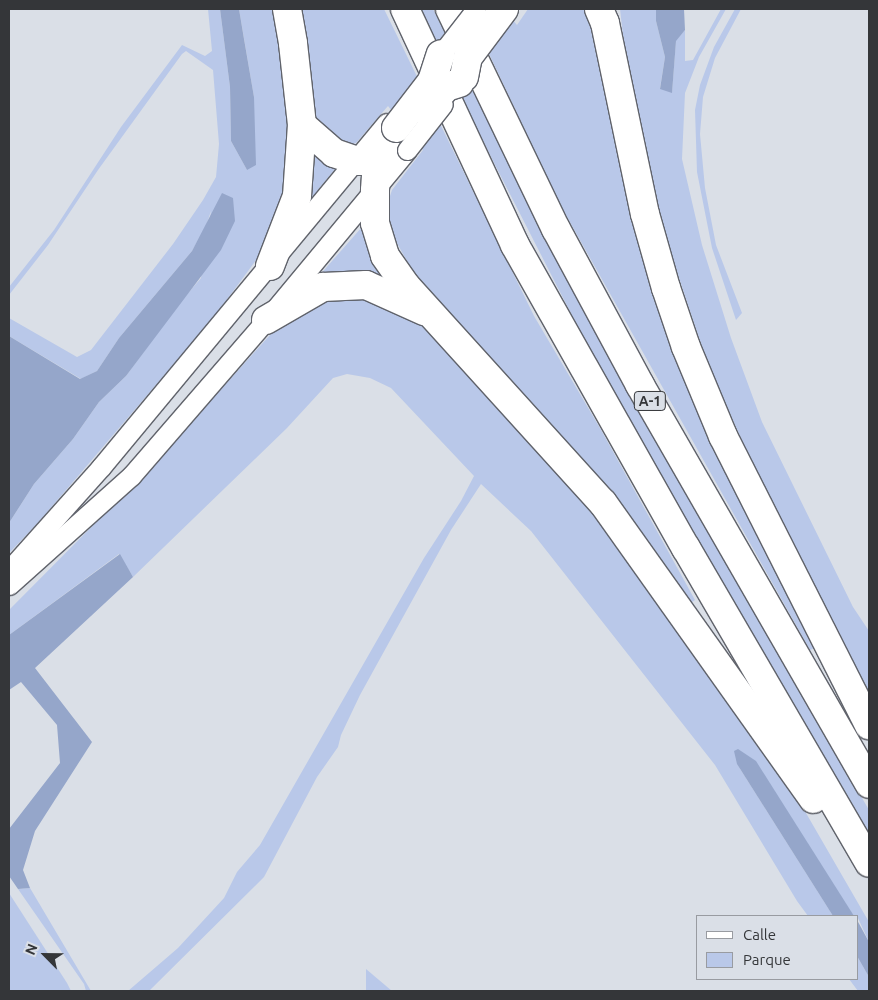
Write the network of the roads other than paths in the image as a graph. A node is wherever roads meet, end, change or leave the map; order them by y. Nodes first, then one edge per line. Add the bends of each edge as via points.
1 (286, 9) edge
2 (405, 9) edge
3 (450, 9) edge
4 (476, 9) edge
5 (506, 10) edge
6 (603, 14) edge
7 (444, 49) junction
8 (302, 124) junction
9 (399, 135) junction
10 (367, 161) junction
11 (374, 191) junction
12 (270, 266) junction
13 (434, 316) junction
14 (266, 320) junction
15 (9, 570) edge
16 (9, 585) edge
17 (869, 725) edge
18 (869, 784) edge
19 (869, 863) edge
20 (869, 880) edge

1 - 8 highway
2 - 19 highway, A-1 via 515,245
3 - 18 highway, A-1 via 560,238
4 - 7 street, bridge
5 - 7 highway
5 - 9 highway, bridge via 468,57 462,80 446,87
6 - 17 highway via 645,214 686,347 723,436
7 - 9 highway, bridge via 432,81
8 - 10 highway via 334,153
8 - 12 highway via 297,196
9 - 10 highway
9 - 11 street
10 - 11 highway
10 - 12 street
11 - 13 highway via 375,223 385,256 406,286
11 - 14 street
12 - 15 street via 101,467
13 - 14 highway via 366,285 324,288
13 - 20 highway via 603,503
14 - 16 street via 131,476

